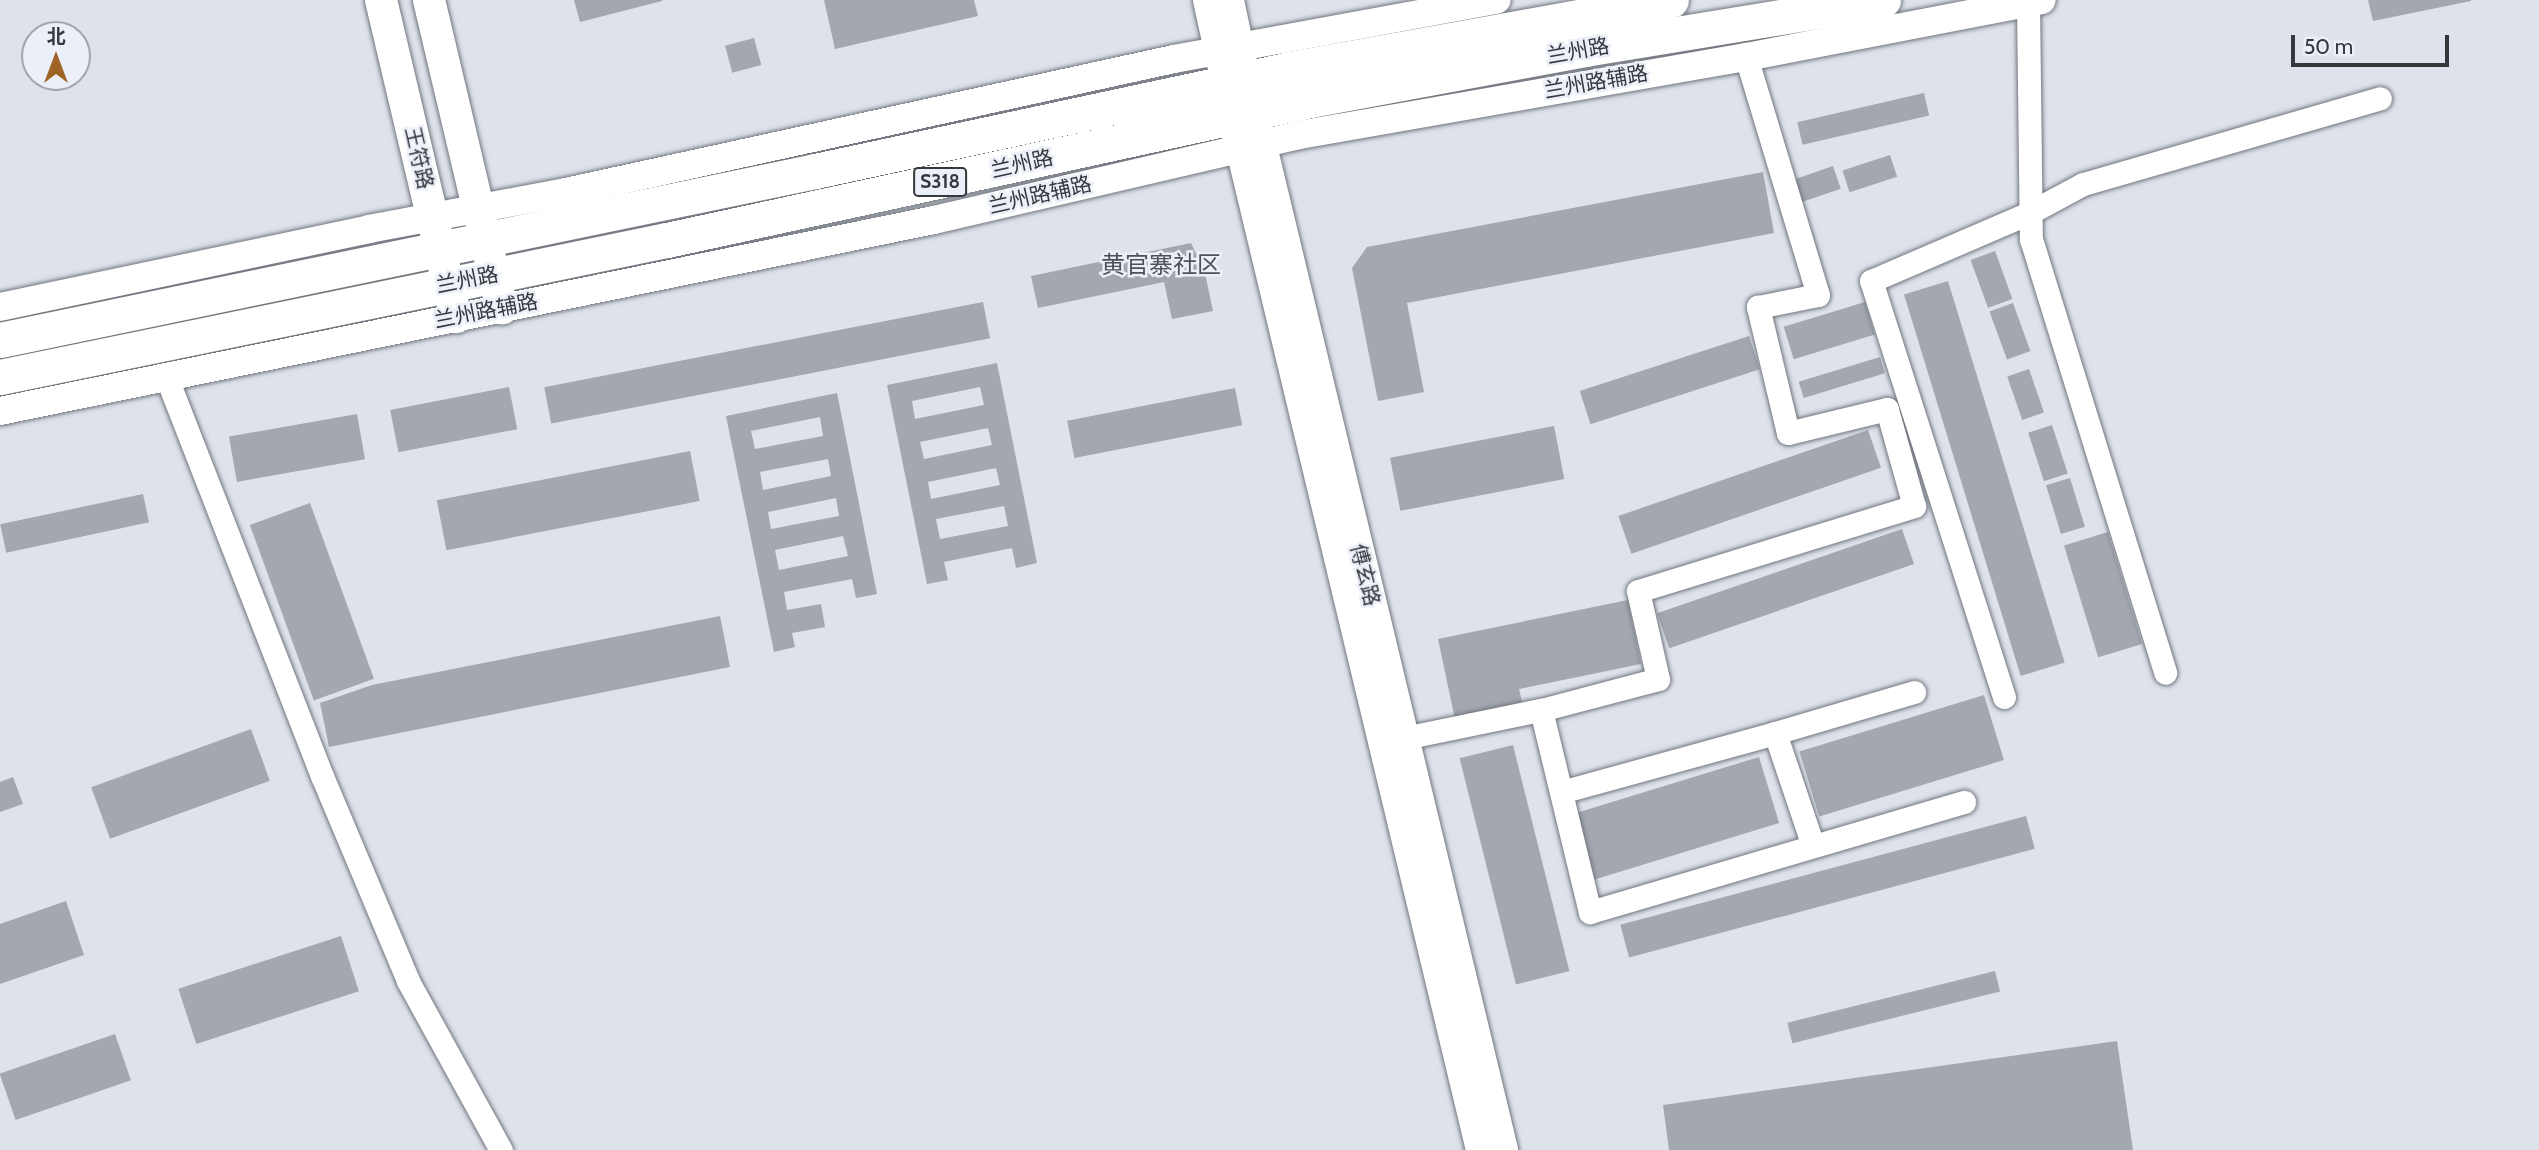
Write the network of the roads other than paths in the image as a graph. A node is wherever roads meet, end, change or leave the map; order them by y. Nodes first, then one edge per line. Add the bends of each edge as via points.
1 (381, 0) edge
2 (429, 0) edge
3 (1207, 0) edge
4 (1230, 0) edge
5 (1497, 0) edge
6 (1671, 0) edge
7 (1883, 0) edge
8 (2035, 1) edge
9 (1746, 57) junction
10 (1232, 64) junction
11 (2380, 98) dead end
12 (1247, 130) junction
13 (2029, 213) junction
14 (482, 225) junction
15 (436, 234) junction
16 (494, 275) junction
17 (448, 284) junction
18 (0, 307) edge
19 (502, 308) junction
20 (456, 317) junction
21 (0, 341) edge
22 (166, 376) junction
23 (0, 377) edge
24 (0, 411) edge
25 (2165, 673) dead end
26 (1914, 692) dead end
27 (2004, 697) dead end
28 (1541, 710) junction
29 (1775, 733) junction
30 (1404, 738) junction
31 (1561, 792) junction
32 (1964, 802) dead end
33 (1813, 846) junction
34 (501, 1150) edge
35 (1480, 1150) edge
36 (1504, 1150) edge

1 - 15 main road, 王符路
2 - 14 main road
3 - 10 street, 傅玄路
4 - 10 street, 傅玄路
5 - 10 street
6 - 10 main road, 兰州路 / S318
7 - 12 main road, 兰州路 / S318 via 1585,49
8 - 9 street, 兰州路辅路
8 - 13 street
9 - 12 street, 兰州路辅路 via 1405,115
9 - 28 street via 1818,295 1758,307 1788,433 1887,409 1914,506 1638,591 1658,679
10 - 12 street, 傅玄路
10 - 14 main road, 兰州路 / S318
11 - 13 street via 2083,184
12 - 16 main road, 兰州路 / S318
12 - 19 street, 兰州路辅路 via 934,220
12 - 30 street, 傅玄路
12 - 35 street, 傅玄路
13 - 25 street via 2031,239
13 - 27 street via 1871,281
14 - 15 main road, 兰州路 / S318
14 - 16 main road
15 - 17 main road, 王符路
15 - 18 street
15 - 21 main road, 兰州路 / S318
16 - 17 main road, 兰州路 / S318
16 - 19 main road
17 - 20 main road, 王符路
17 - 23 main road, 兰州路 / S318
19 - 20 street, 兰州路辅路
20 - 22 street, 兰州路辅路
22 - 24 street, 兰州路辅路
22 - 34 street via 322,776 408,981
26 - 29 street
28 - 30 street
28 - 31 street
29 - 31 street
29 - 33 street
30 - 36 street, 傅玄路
31 - 33 street via 1590,912
32 - 33 street

